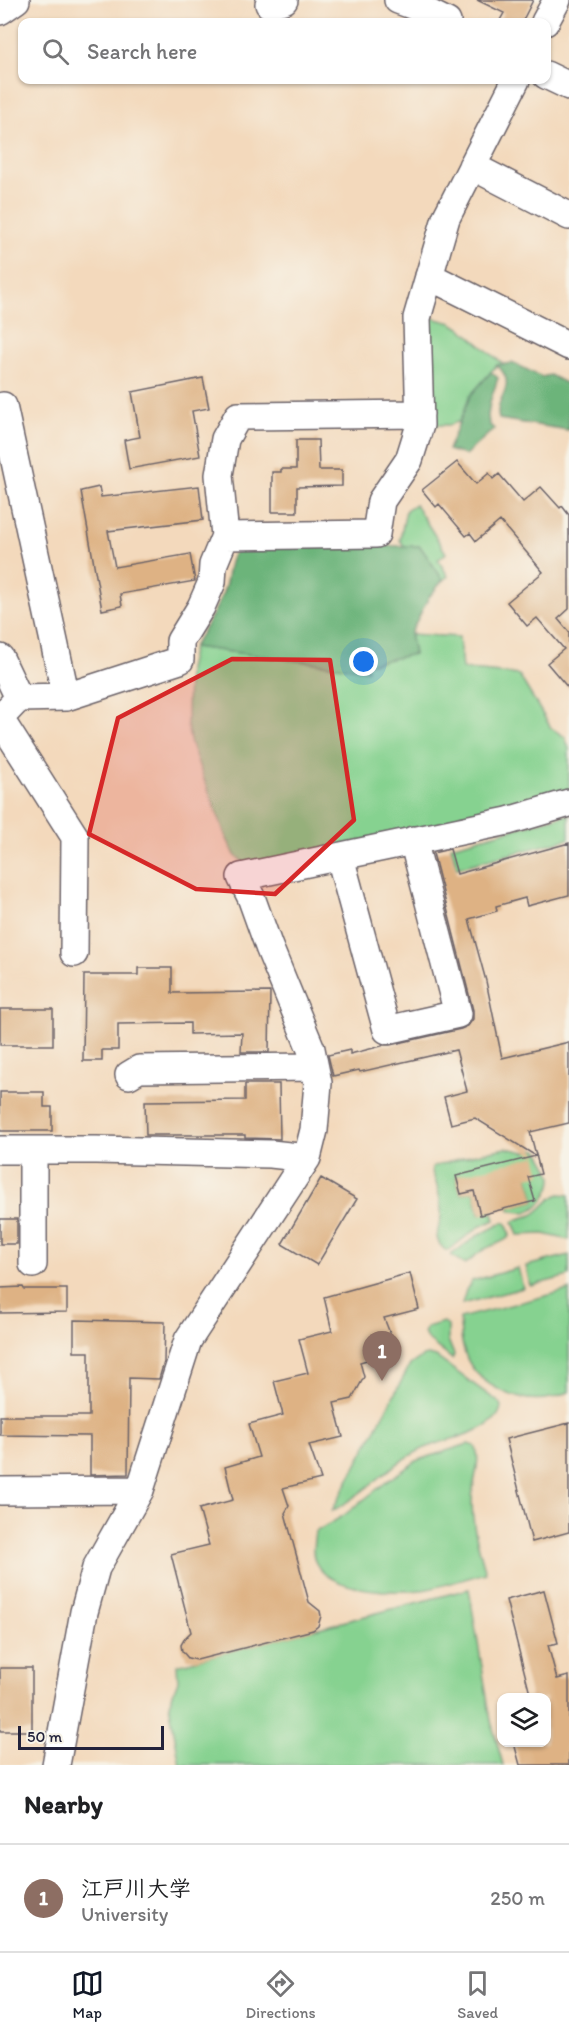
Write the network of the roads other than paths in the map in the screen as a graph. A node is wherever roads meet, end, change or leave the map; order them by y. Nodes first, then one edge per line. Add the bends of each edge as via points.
1 (16, 0) edge
2 (398, 0) edge
3 (557, 0) edge
4 (0, 11) edge
5 (439, 18) edge
6 (547, 18) edge
7 (551, 77) edge
8 (514, 84) edge
9 (569, 86) edge
10 (472, 166) junction
11 (569, 216) edge
12 (429, 276) junction
13 (569, 346) edge
14 (0, 408) edge
15 (420, 414) junction
16 (225, 536) junction
17 (0, 658) edge
18 (19, 698) junction
19 (66, 698) junction
20 (0, 719) edge
21 (569, 803) edge
22 (413, 840) junction
23 (340, 857) junction
24 (74, 953) dead end
25 (314, 1067) junction
26 (129, 1075) dead end
27 (0, 1150) edge
28 (33, 1151) junction
29 (307, 1158) junction
30 (33, 1264) dead end
31 (140, 1490) junction
32 (0, 1491) edge
33 (56, 1765) edge

1 - 4 street
2 - 5 street
3 - 6 street
7 - 9 street
8 - 10 street
10 - 11 street
10 - 12 street via 446,218
12 - 13 street
12 - 15 street via 417,318
14 - 19 street via 3,406
15 - 16 street via 409,460 381,501 375,534
15 - 16 street via 238,416 225,439 219,475
16 - 19 street via 213,565 212,582 180,641 180,660
17 - 18 street
18 - 19 street
18 - 20 street
20 - 24 street via 75,837
21 - 22 street via 508,821
22 - 23 street
22 - 23 street via 458,1014 387,1030
23 - 25 street via 241,877 311,1049
25 - 26 street via 139,1069
25 - 29 street via 318,1083
27 - 28 street
28 - 29 street via 271,1154
28 - 30 street
29 - 31 street via 188,1340
31 - 32 street
31 - 33 street via 96,1568 84,1612

